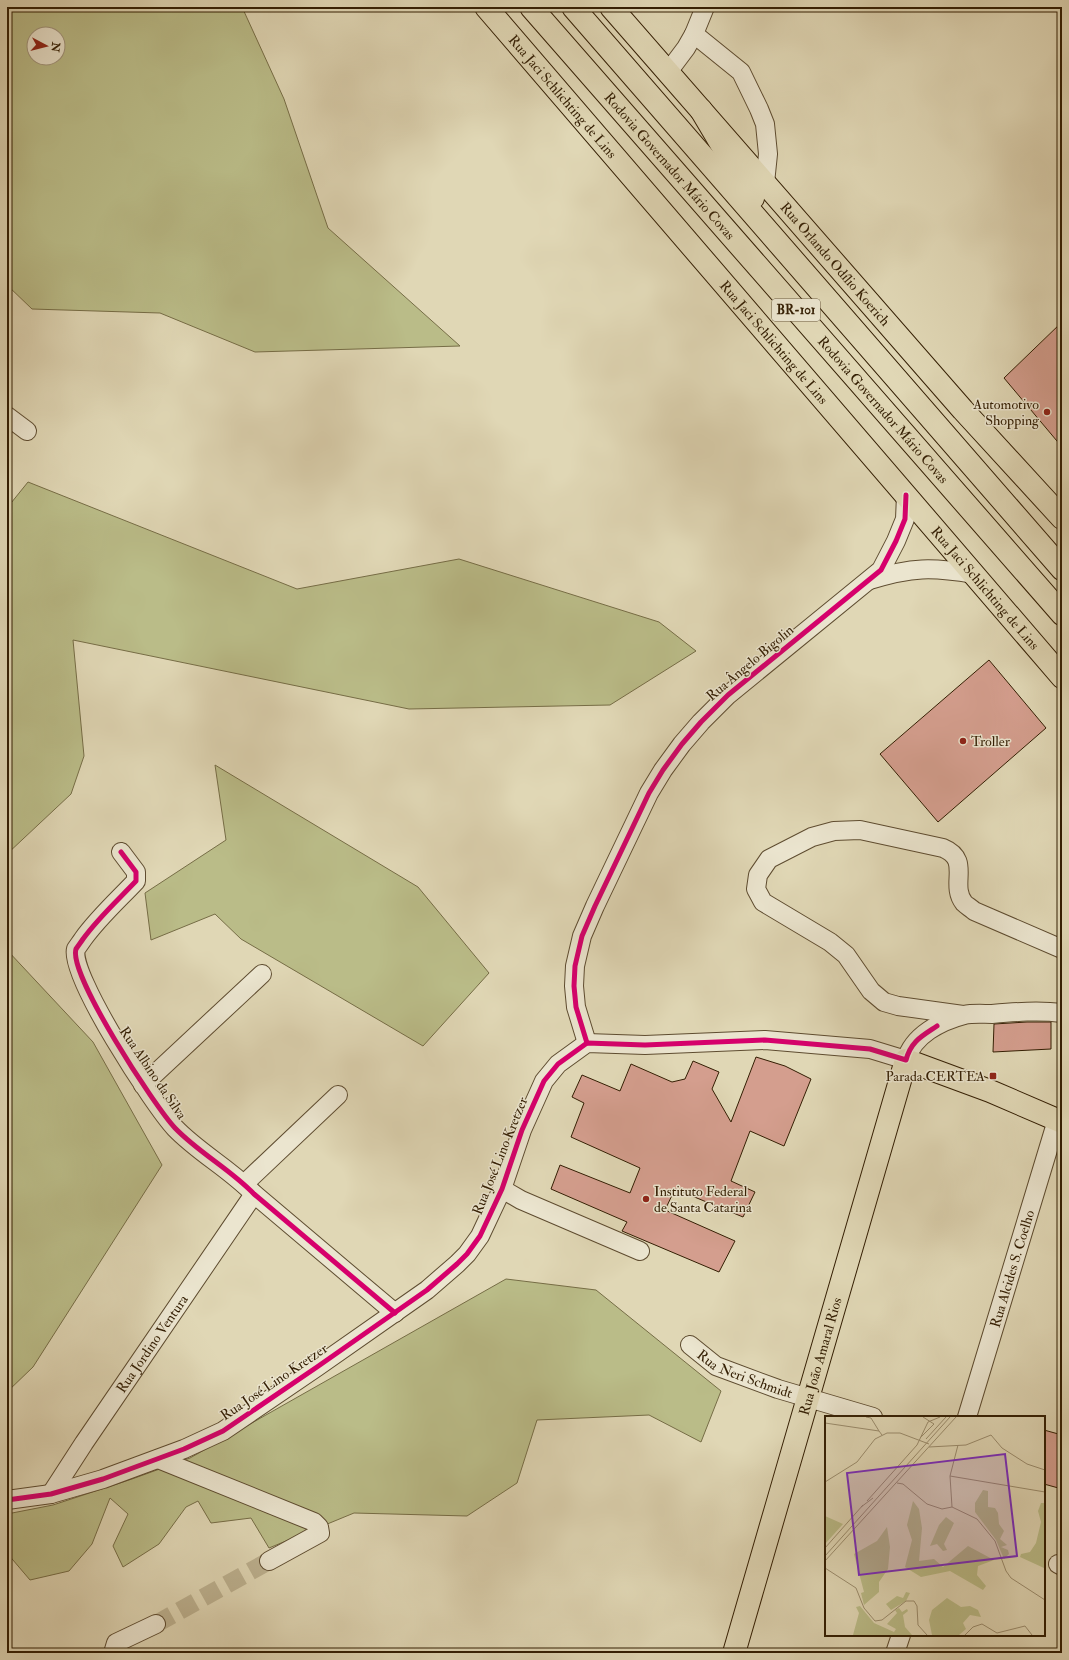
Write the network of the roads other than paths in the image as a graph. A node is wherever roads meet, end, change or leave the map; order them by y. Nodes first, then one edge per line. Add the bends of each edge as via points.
1 (486, 7) edge
2 (531, 7) edge
3 (573, 7) edge
4 (611, 7) edge
5 (705, 7) edge
6 (694, 34) junction
7 (668, 72) junction
8 (701, 110) junction
9 (765, 183) junction
10 (783, 247) junction
11 (7, 416) edge
12 (27, 431) dead end
13 (906, 495) junction
14 (1062, 518) edge
15 (1062, 569) edge
16 (974, 574) junction
17 (868, 581) junction
18 (1062, 614) edge
19 (1062, 677) edge
20 (121, 852) dead end
21 (1062, 949) edge
22 (262, 974) dead end
23 (1062, 1013) edge
24 (965, 1015) junction
25 (587, 1043) junction
26 (906, 1060) junction
27 (143, 1085) junction
28 (338, 1095) dead end
29 (1059, 1121) edge
30 (249, 1189) junction
31 (502, 1189) junction
32 (640, 1251) dead end
33 (395, 1313) junction
34 (690, 1344) dead end
35 (808, 1398) junction
36 (870, 1416) edge
37 (967, 1416) edge
38 (158, 1459) junction
39 (51, 1494) junction
40 (7, 1500) edge
41 (269, 1561) tunnel mouth
42 (156, 1624) tunnel mouth
43 (901, 1636) edge
44 (113, 1653) edge
45 (734, 1653) edge
46 (896, 1653) edge

1 - 13 main road, Rua Jaci Schlichting de Lins
2 - 18 main road, Rodovia Governador Mário Covas / BR-101
3 - 10 main road, BR-101
4 - 7 main road, Rua Orlando Odílio Koerich
5 - 6 street
6 - 7 street
6 - 9 street via 741,72 759,109 765,124 768,154
7 - 8 main road, Rua Orlando Odílio Koerich
8 - 9 main road, Rua Orlando Odílio Koerich
8 - 10 main road
9 - 14 main road, Rua Orlando Odílio Koerich via 958,404
10 - 15 main road, BR-101
11 - 12 street
13 - 16 main road, Rua Jaci Schlichting de Lins
13 - 17 street, Rua Ângelo Bigolin via 905,519 896,541 881,570
16 - 17 street via 922,569 901,571
16 - 19 main road, Rua Jaci Schlichting de Lins
17 - 25 street, Rua Ângelo Bigolin via 728,695 691,733 649,793 582,936 574,986 576,1007
20 - 27 street, Rua Albino da Silva via 136,872 136,881 92,926 76,950 76,963 121,1051
21 - 24 street via 974,911 964,903 960,894 958,858 952,851 943,848 860,830 834,831 812,837 769,859 758,875 756,889 763,902 830,942 846,955 871,991 884,1002
22 - 27 street
23 - 24 street via 1045,1011
24 - 26 street via 937,1026 918,1038 909,1050
25 - 26 street via 645,1045 765,1040 870,1049
25 - 31 street, Rua José Lino Kretzer via 558,1064 544,1081 522,1130
26 - 29 main road via 990,1091
26 - 35 main road, Rua João Amaral Rios
27 - 30 street, Rua Albino da Silva via 175,1128 192,1144 234,1174
28 - 30 street, Rua Jordino Ventura
29 - 37 street, Rua Alcides S. Coelho
30 - 33 street, Rua Albino da Silva
30 - 39 street, Rua Jordino Ventura
31 - 32 street via 521,1200
31 - 33 street, Rua José Lino Kretzer via 480,1236 467,1254 427,1290
33 - 38 street, Rua José Lino Kretzer via 222,1431
34 - 35 street, Rua Neri Schmidt via 716,1366
35 - 36 street, Rua Neri Schmidt
35 - 45 main road, Rua João Amaral Rios
38 - 39 street, Rua José Lino Kretzer
38 - 41 street via 314,1522 319,1527 320,1533
39 - 40 street, Rua José Lino Kretzer
42 - 44 street via 116,1644
43 - 46 street

